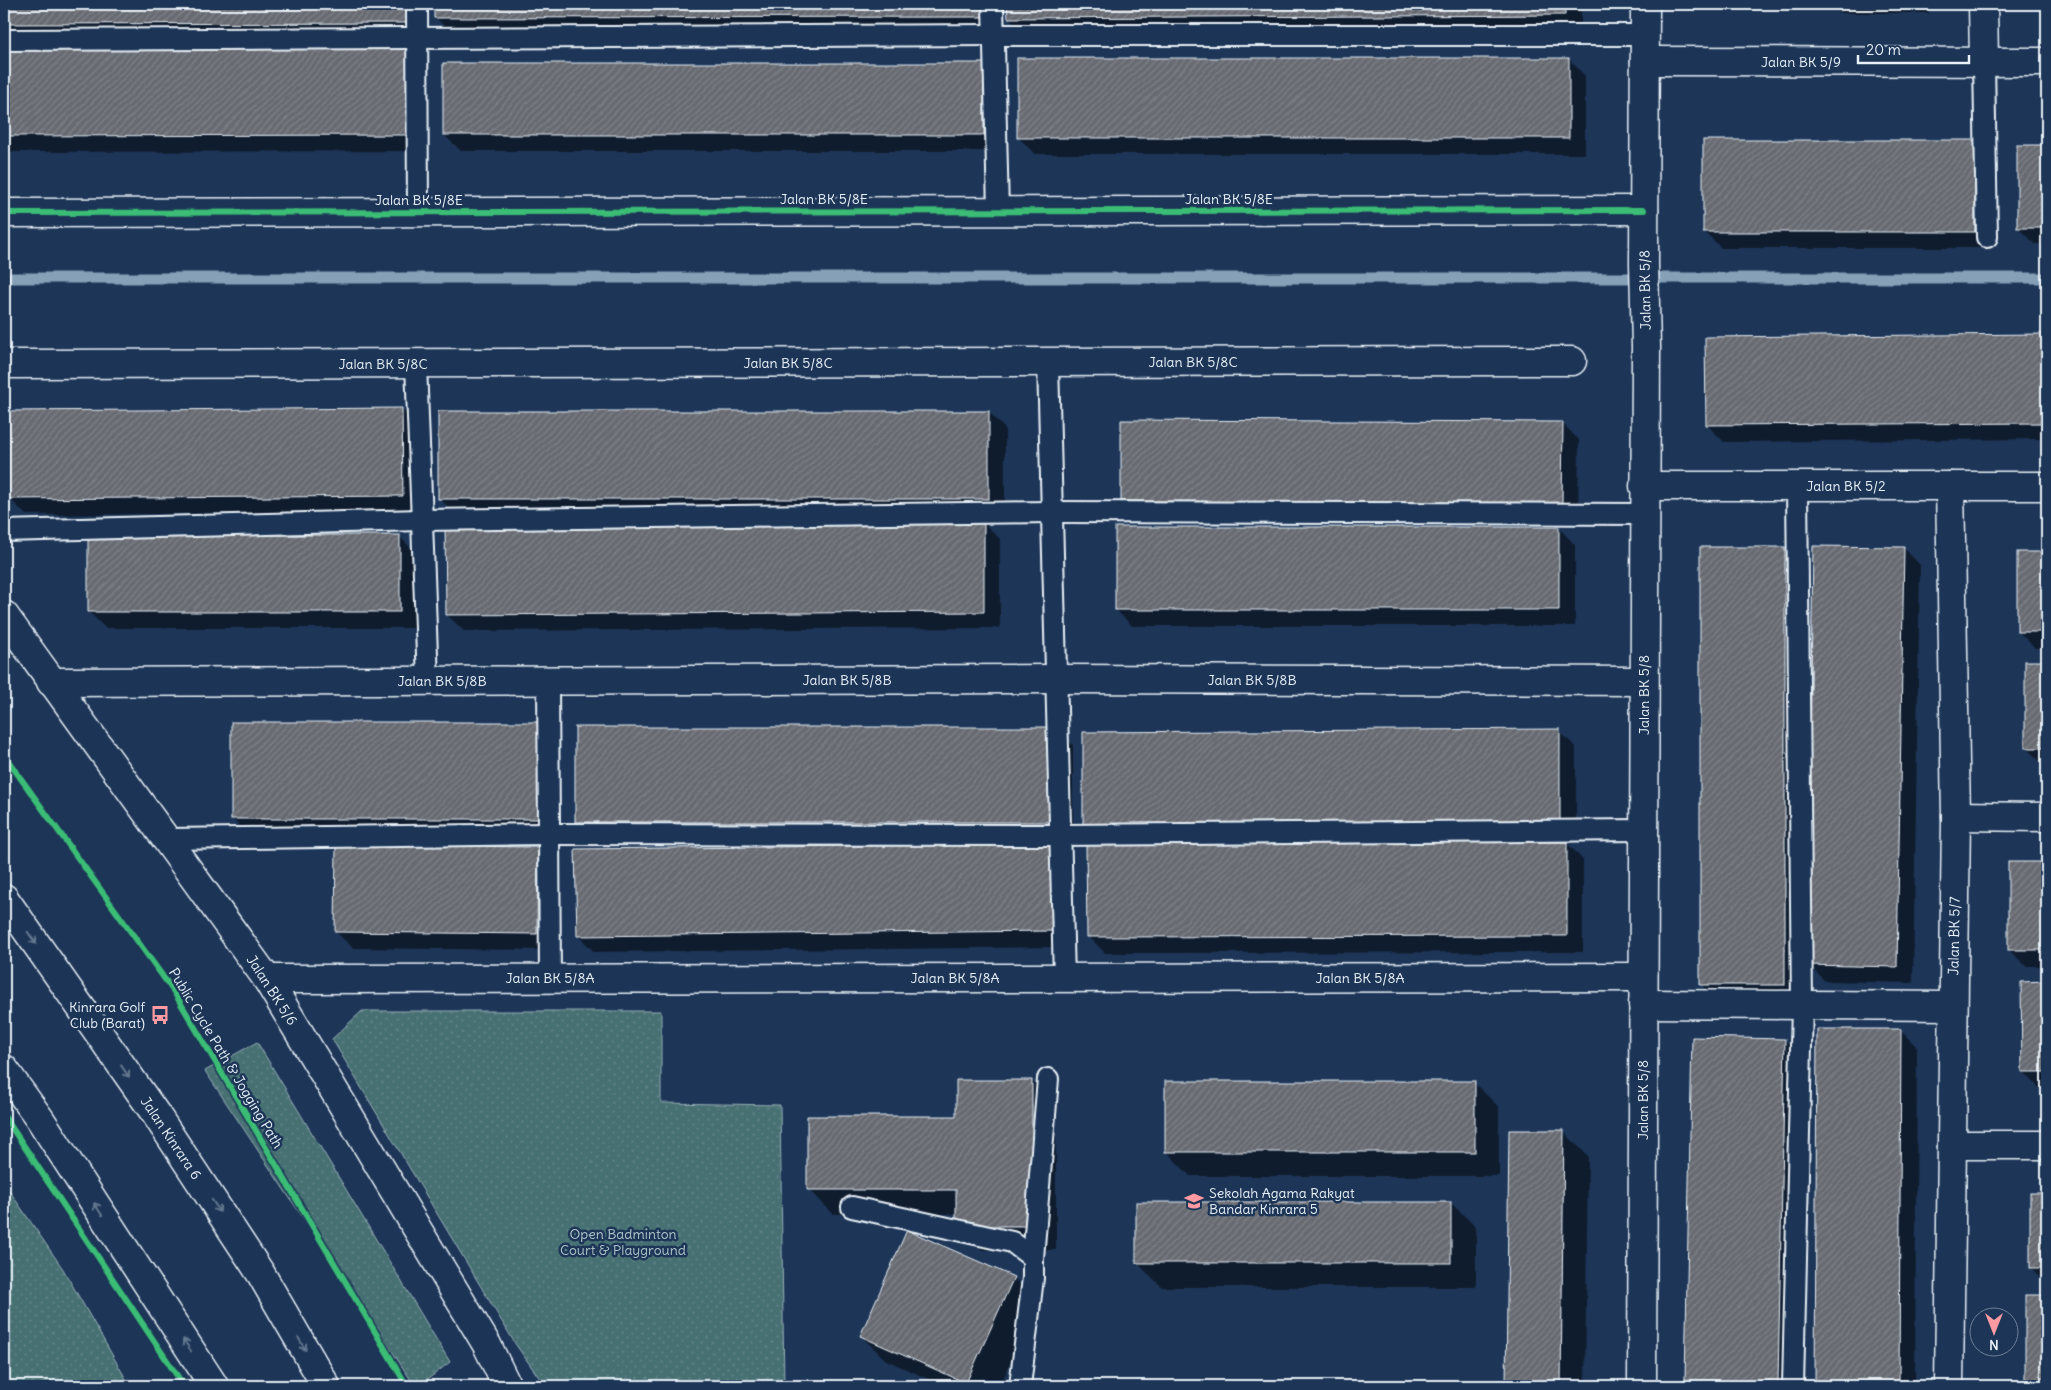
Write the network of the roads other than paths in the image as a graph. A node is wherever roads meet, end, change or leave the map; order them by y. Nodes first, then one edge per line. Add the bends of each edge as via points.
1 (417, 4) edge
2 (993, 4) edge
3 (1645, 4) edge
4 (1983, 4) edge
5 (994, 35) junction
6 (417, 38) junction
7 (4, 40) edge
8 (1645, 48) junction
9 (1984, 62) junction
10 (2047, 62) edge
11 (1644, 210) junction
12 (418, 212) junction
13 (998, 212) junction
14 (4, 213) edge
15 (1987, 237) dead end
16 (1572, 361) dead end
17 (1048, 362) junction
18 (4, 364) edge
19 (416, 364) junction
20 (1644, 486) junction
21 (1797, 486) junction
22 (1950, 486) junction
23 (2047, 486) edge
24 (1052, 512) junction
25 (1644, 514) junction
26 (422, 520) junction
27 (4, 531) edge
28 (4, 615) edge
29 (1056, 679) junction
30 (428, 681) junction
31 (548, 681) junction
32 (1644, 681) junction
33 (51, 682) junction
34 (1956, 816) junction
35 (2047, 817) edge
36 (1644, 830) junction
37 (549, 834) junction
38 (1060, 835) junction
39 (168, 839) junction
40 (4, 898) edge
41 (1643, 977) junction
42 (550, 978) junction
43 (1064, 978) junction
44 (267, 979) junction
45 (1643, 1004) junction
46 (1802, 1005) junction
47 (1953, 1006) junction
48 (4, 1069) edge
49 (1048, 1079) dead end
50 (1952, 1144) junction
51 (2047, 1144) edge
52 (852, 1207) dead end
53 (1033, 1258) junction
54 (214, 1386) edge
55 (326, 1386) edge
56 (507, 1386) edge
57 (1020, 1386) edge
58 (1642, 1386) edge
59 (1794, 1386) edge
60 (1949, 1386) edge

1 - 6 lane
2 - 5 lane
3 - 8 street, Jalan BK 5/8
4 - 9 street
5 - 6 lane
5 - 8 lane
5 - 13 lane
6 - 7 lane
6 - 12 lane
8 - 9 street, Jalan BK 5/9
8 - 11 street, Jalan BK 5/8
9 - 10 street, Jalan BK 5/9
9 - 15 lane
11 - 13 street, Jalan BK 5/8E
11 - 20 street, Jalan BK 5/8
12 - 13 street, Jalan BK 5/8E
12 - 14 street, Jalan BK 5/8E
16 - 17 street, Jalan BK 5/8C
17 - 19 street, Jalan BK 5/8C
17 - 24 lane
18 - 19 street, Jalan BK 5/8C
19 - 26 lane
20 - 21 street, Jalan BK 5/2
20 - 25 street, Jalan BK 5/8
21 - 22 street, Jalan BK 5/2
21 - 46 lane
22 - 23 street, Jalan BK 5/2
22 - 34 street, Jalan BK 5/7
24 - 25 lane
24 - 26 lane
24 - 29 lane
25 - 32 street, Jalan BK 5/8
26 - 27 lane
26 - 30 lane
28 - 33 street, Jalan BK 5/6
29 - 31 street, Jalan BK 5/8B
29 - 32 street, Jalan BK 5/8B
29 - 38 lane
30 - 31 street, Jalan BK 5/8B
30 - 33 street, Jalan BK 5/8B
31 - 37 lane
32 - 36 street, Jalan BK 5/8
33 - 39 street, Jalan BK 5/6
34 - 35 street
34 - 47 street, Jalan BK 5/7
36 - 38 lane
36 - 41 street, Jalan BK 5/8
37 - 38 lane
37 - 39 lane
37 - 42 lane
38 - 43 lane
39 - 44 street, Jalan BK 5/6
40 -> 55 street, Jalan Kinrara 6 via 157,1116 261,1274
41 - 43 street, Jalan BK 5/8A
41 - 45 street, Jalan BK 5/8
42 - 43 street, Jalan BK 5/8A
42 - 44 street, Jalan BK 5/8A
44 - 56 street, Jalan BK 5/6 via 487,1345
45 - 46 street
45 - 58 street, Jalan BK 5/8
46 - 47 street
46 - 59 lane
47 - 50 street, Jalan BK 5/7
54 -> 48 street
49 - 53 lane
50 - 51 street
50 - 60 street, Jalan BK 5/7
52 - 53 lane via 1012,1242
53 - 57 lane

